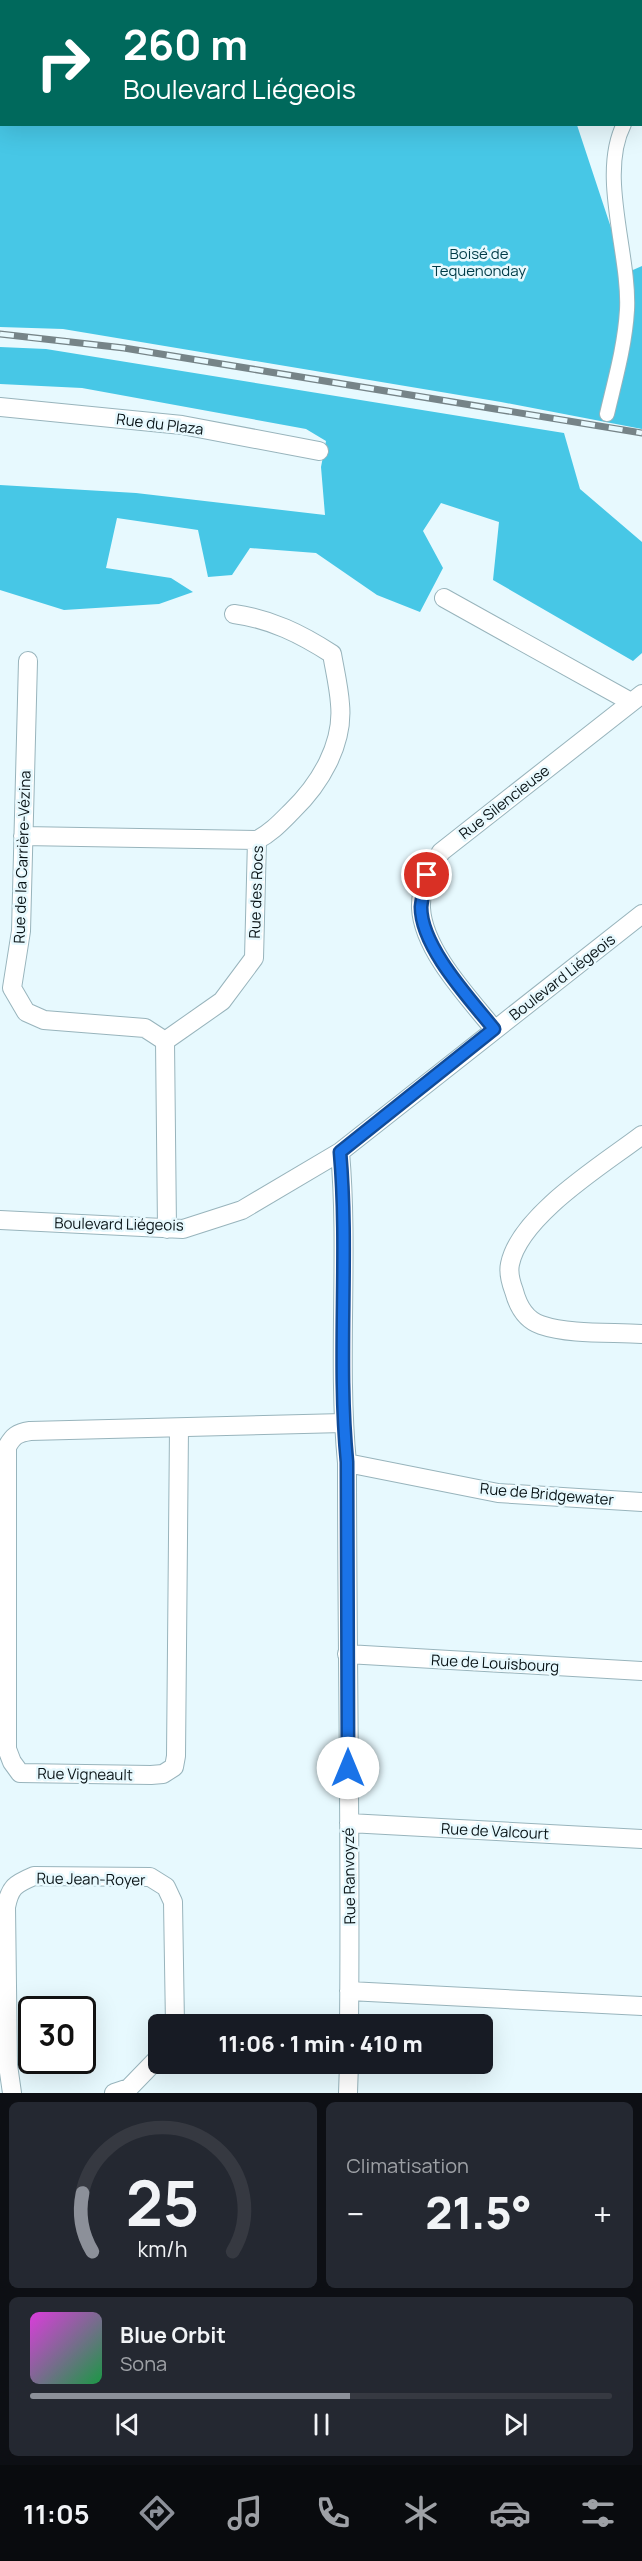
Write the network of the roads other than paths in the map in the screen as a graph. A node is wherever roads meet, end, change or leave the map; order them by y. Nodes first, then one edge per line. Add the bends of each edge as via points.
1 (623, 126) edge
2 (0, 407) edge
3 (607, 414) dead end
4 (319, 451) dead end
5 (444, 598) dead end
6 (234, 614) dead end
7 (28, 661) dead end
8 (637, 698) edge
9 (23, 836) junction
10 (256, 840) junction
11 (642, 914) edge
12 (6, 986) edge
13 (494, 1029) junction
14 (165, 1041) junction
15 (642, 1135) edge
16 (340, 1152) junction
17 (0, 1220) edge
18 (167, 1229) junction
19 (642, 1334) edge
20 (344, 1423) junction
21 (179, 1428) junction
22 (347, 1462) junction
23 (642, 1502) edge
24 (347, 1654) junction
25 (642, 1671) edge
26 (349, 1823) junction
27 (642, 1839) edge
28 (350, 1991) junction
29 (642, 2006) edge
30 (174, 2014) edge
31 (349, 2014) edge
32 (148, 2068) edge
33 (349, 2074) edge
34 (12, 2093) edge
35 (114, 2093) edge
36 (348, 2093) edge

1 - 3 street via 614,183 627,274 627,310
2 - 4 street, Rue du Plaza via 182,425
5 - 8 street
6 - 10 street, Rue des Rocs via 298,632 332,654 340,706 336,740 327,768 301,803 267,835
7 - 9 street, Rue de la Carrière-Vézina
8 - 13 street, Rue Silencieuse via 441,852 427,875 421,908 430,942
9 - 10 street
9 - 12 street, Rue de la Carrière-Vézina via 21,931
10 - 14 street, Rue des Rocs via 254,958 222,1001
11 - 13 street, Boulevard Liégeois
12 - 14 street, Rue de la Carrière-Vézina via 26,1012 44,1020 145,1028
13 - 16 street, Boulevard Liégeois
14 - 18 street
15 - 19 street via 539,1214 510,1265 517,1302 524,1314 540,1325 562,1330
16 - 18 street, Boulevard Liégeois via 242,1210 183,1229
16 - 20 street, Rue Ranvoyzé via 345,1244
17 - 18 street, Boulevard Liégeois
20 - 21 street, Rue Vigneault
20 - 22 street, Rue Ranvoyzé
21 - 21 street, Rue Vigneault via 174,1767 151,1775 20,1773 7,1749 7,1447 12,1437 30,1431
22 - 23 street, Rue de Bridgewater via 498,1493
22 - 24 street, Rue Ranvoyzé
24 - 25 street, Rue de Louisbourg
24 - 26 street, Rue Ranvoyzé
26 - 27 street, Rue de Valcourt
26 - 28 street, Rue Ranvoyzé
28 - 29 street
28 - 31 street, Rue Ranvoyzé
30 - 34 street, Rue Jean-Royer via 173,1902 166,1887 150,1877 34,1876 18,1882 9,1893 6,1907 8,2065
32 - 35 street via 129,2088
33 - 36 street

